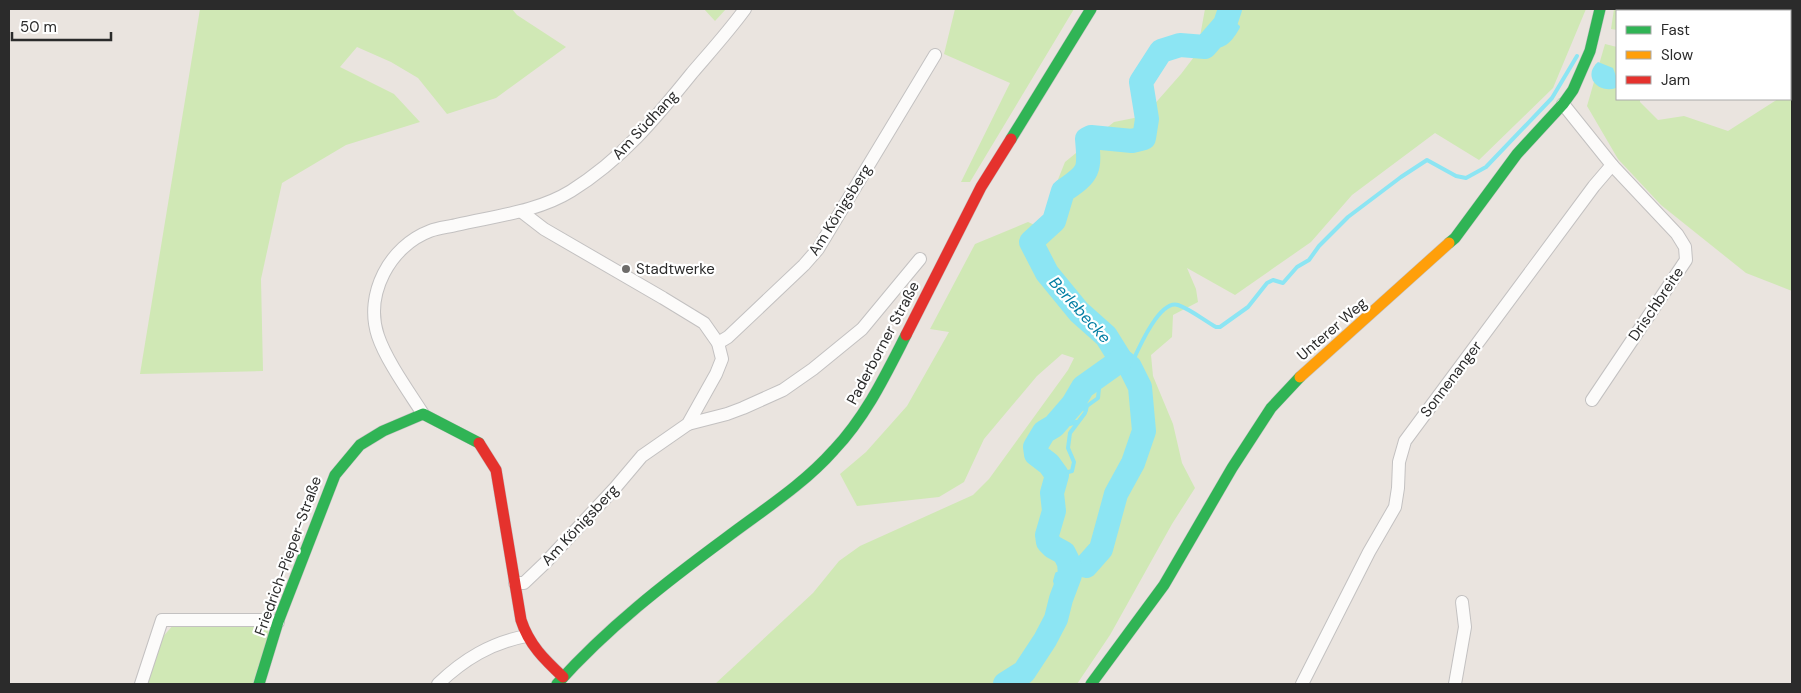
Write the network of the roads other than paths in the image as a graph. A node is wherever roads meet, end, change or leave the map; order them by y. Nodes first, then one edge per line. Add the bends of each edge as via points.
1 (744, 9) edge
2 (1091, 9) edge
3 (1600, 9) edge
4 (935, 55) dead end
5 (1563, 104) junction
6 (1612, 165) junction
7 (522, 212) junction
8 (920, 259) dead end
9 (718, 343) junction
10 (1592, 400) dead end
11 (423, 414) junction
12 (688, 424) junction
13 (515, 583) junction
14 (1462, 602) dead end
15 (278, 622) junction
16 (526, 636) junction
17 (560, 681) edge
18 (1094, 683) edge
19 (141, 684) edge
20 (259, 684) edge
21 (438, 684) edge
22 (1302, 684) edge
23 (1455, 684) edge

1 - 7 street, Am Südhang via 651,123 619,156 569,192
2 - 17 street, Paderborner Straße via 981,187 875,396 836,450 805,479 625,617
3 - 5 street, Unterer Weg via 1588,57
4 - 9 street, Am Königsberg via 818,249 784,285
5 - 6 street
5 - 18 street, Unterer Weg via 1517,154 1455,238 1296,380 1271,408 1164,585
6 - 10 street, Drischbreite via 1677,234 1684,246 1686,260
6 - 22 street, Sonnenanger via 1405,441 1399,462 1395,507
7 - 9 street via 704,323
7 - 11 street, Am Südhang via 430,231 398,253 382,274 375,298 378,335
8 - 12 street, Am Königsberg via 862,329 813,369 783,390 744,408
9 - 12 street, Am Königsberg via 722,359
11 - 13 street via 476,441 496,470
11 - 15 street, Friedrich-Pieper-Straße via 360,444 335,474
12 - 13 street, Am Königsberg via 642,456 546,562 524,583
13 - 16 street
14 - 23 street via 1466,627
15 - 19 street via 162,620
15 - 20 street, Friedrich-Pieper-Straße
16 - 17 street
16 - 21 street via 505,640 483,650

